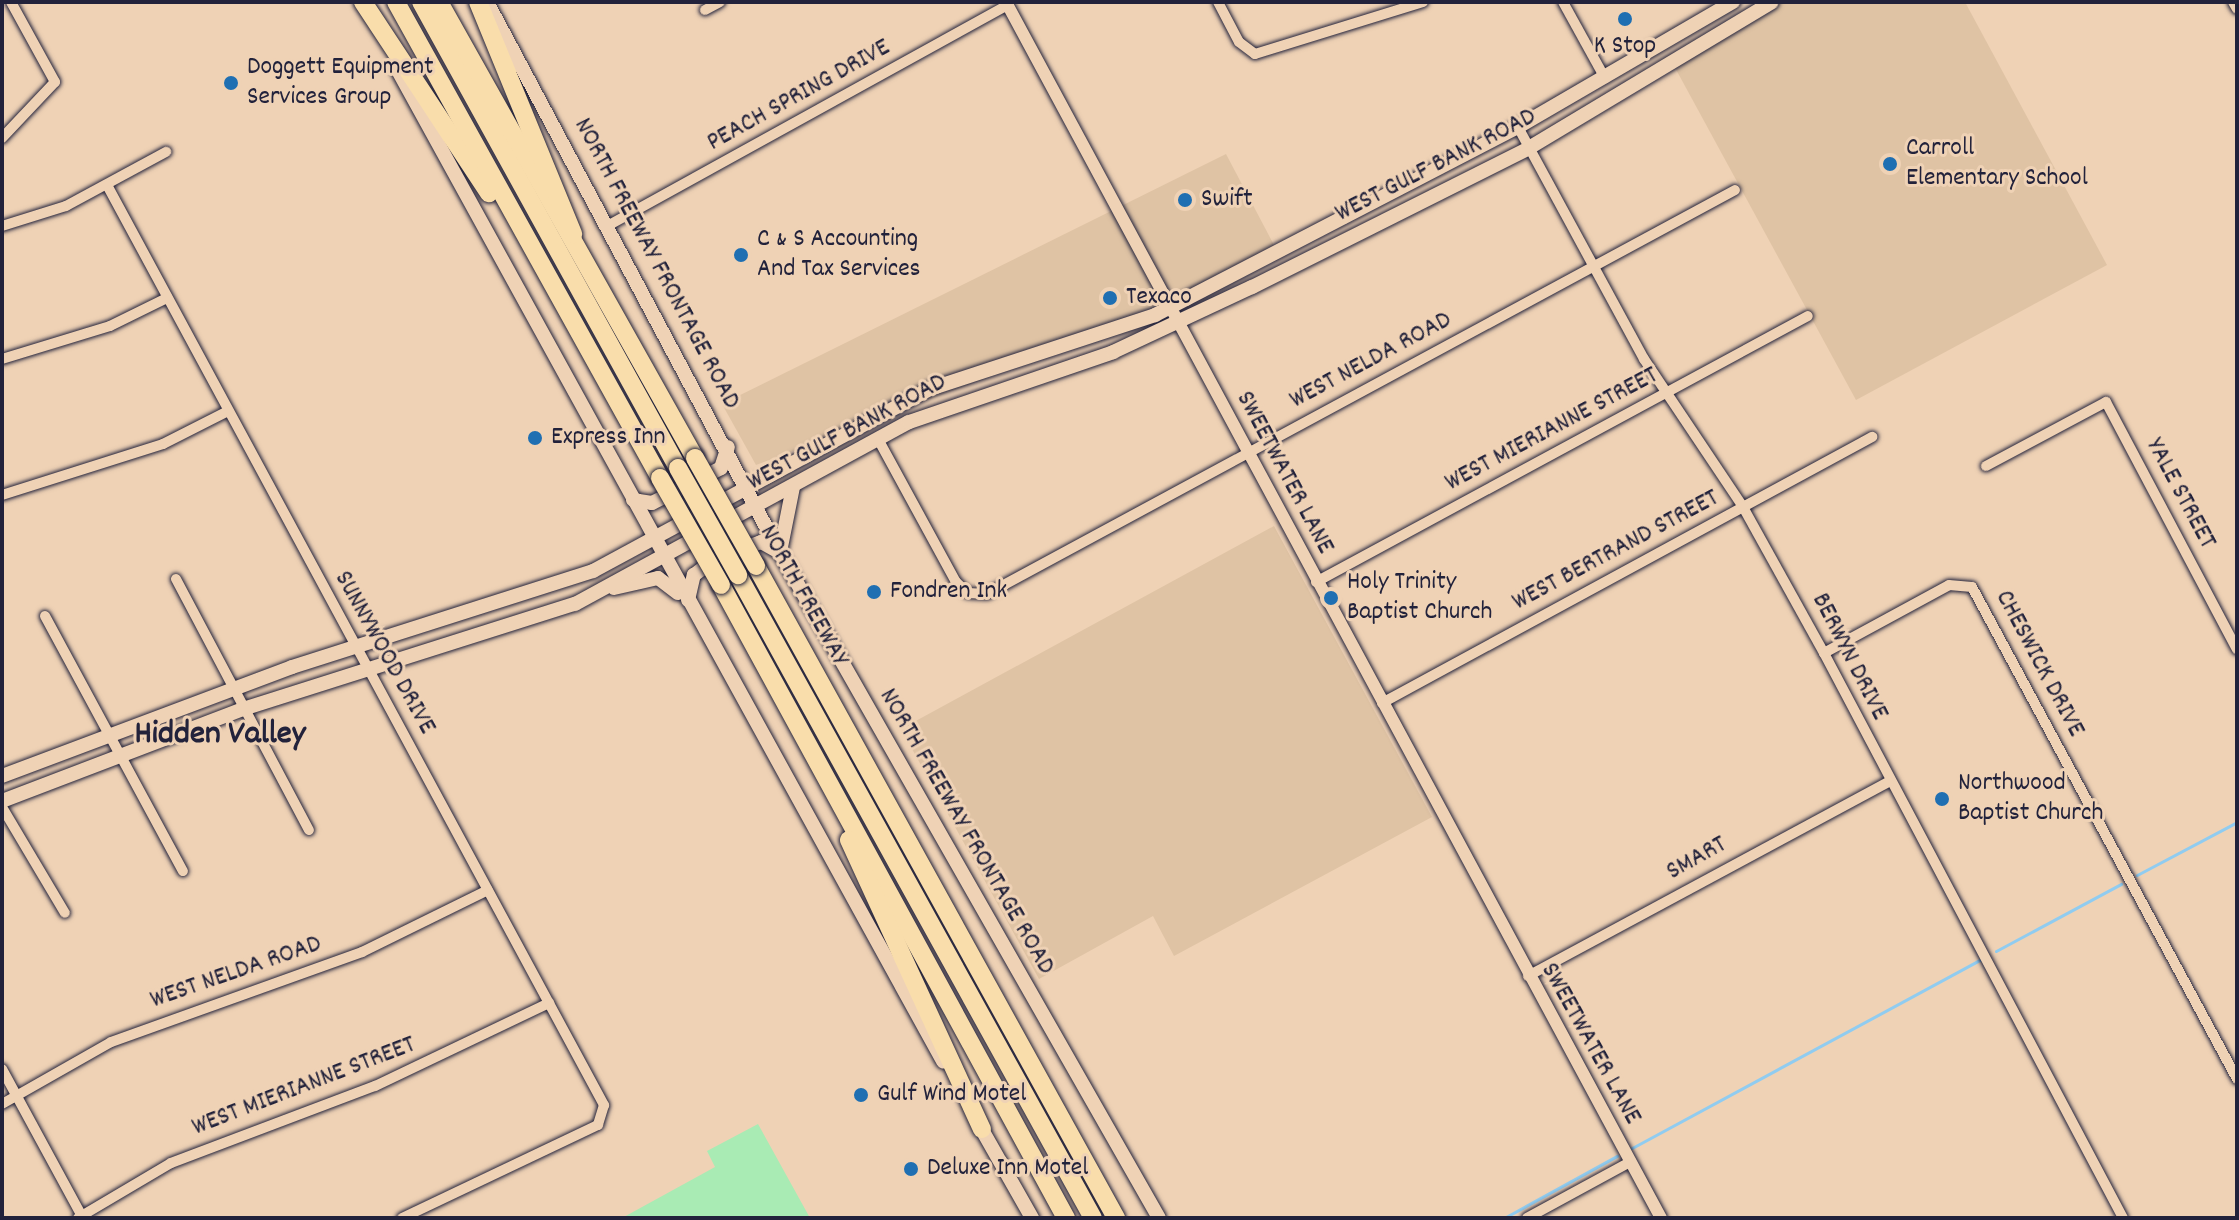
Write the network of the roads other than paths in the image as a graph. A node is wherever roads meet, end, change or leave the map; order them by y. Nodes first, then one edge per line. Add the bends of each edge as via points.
1 (11, 2) edge
2 (361, 2) edge
3 (396, 2) edge
4 (421, 2) edge
5 (439, 2) edge
6 (478, 2) edge
7 (487, 2) edge
8 (720, 2) edge
9 (1218, 2) edge
10 (1423, 2) edge
11 (1563, 2) edge
12 (1733, 2) edge
13 (1772, 2) edge
14 (2233, 2) edge
15 (1007, 4) edge
16 (2237, 9) edge
17 (705, 10) dead end
18 (1605, 78) junction
19 (1518, 127) junction
20 (2, 138) edge
21 (1529, 148) junction
22 (166, 152) dead end
23 (107, 185) junction
24 (1735, 190) dead end
25 (611, 224) junction
26 (2, 226) edge
27 (575, 249) junction
28 (1593, 266) junction
29 (167, 298) junction
30 (563, 305) junction
31 (1170, 308) junction
32 (1808, 316) dead end
33 (1178, 323) junction
34 (2, 359) edge
35 (1665, 394) junction
36 (228, 411) junction
37 (1872, 437) dead end
38 (878, 439) junction
39 (728, 447) junction
40 (1249, 452) junction
41 (792, 462) junction
42 (687, 463) junction
43 (1986, 466) dead end
44 (797, 484) junction
45 (747, 485) junction
46 (2, 495) edge
47 (633, 500) junction
48 (1743, 507) junction
49 (757, 508) junction
50 (652, 536) junction
51 (780, 553) junction
52 (664, 557) junction
53 (176, 579) dead end
54 (1316, 582) junction
55 (607, 588) junction
56 (515, 599) junction
57 (689, 605) junction
58 (45, 616) dead end
59 (524, 622) junction
60 (356, 647) junction
61 (2237, 649) edge
62 (1824, 653) junction
63 (367, 669) junction
64 (232, 689) junction
65 (1382, 703) junction
66 (243, 709) junction
67 (109, 734) junction
68 (120, 754) junction
69 (818, 759) junction
70 (2, 776) edge
71 (1888, 782) junction
72 (2, 801) edge
73 (2, 807) edge
74 (309, 830) dead end
75 (183, 871) dead end
76 (488, 890) junction
77 (65, 913) dead end
78 (1528, 976) junction
79 (549, 1003) junction
80 (2, 1069) edge
81 (2237, 1079) edge
82 (16, 1094) junction
83 (2, 1104) edge
84 (982, 1129) junction
85 (1630, 1162) junction
86 (81, 1217) edge
87 (402, 1218) edge
88 (1032, 1218) edge
89 (1066, 1218) edge
90 (1093, 1218) edge
91 (1116, 1218) edge
92 (1159, 1218) edge
93 (1527, 1218) edge
94 (1661, 1218) edge
95 (2123, 1218) edge

1 - 20 street via 55,82
2 - 30 highway
2 - 47 main road
3 - 30 highway
4 - 42 highway, NORTH FREEWAY
5 - 27 highway, NORTH FREEWAY
6 - 27 highway via 569,210
7 - 25 main road, NORTH FREEWAY FRONTAGE ROAD
8 - 17 street
9 - 10 street via 1239,42 1255,54
11 - 18 street
12 - 18 main road, WEST GULF BANK ROAD
13 - 21 main road, WEST GULF BANK ROAD
14 - 16 street
15 - 25 street, PEACH SPRING DRIVE
15 - 31 street, SWEETWATER LANE
18 - 19 main road, WEST GULF BANK ROAD
19 - 21 street, BERWYN DRIVE
19 - 31 main road, WEST GULF BANK ROAD
21 - 28 street, BERWYN DRIVE
21 - 33 main road, WEST GULF BANK ROAD
22 - 23 street
23 - 26 street
23 - 29 street, SUNNYWOOD DRIVE
24 - 28 street, WEST NELDA ROAD
25 - 39 main road, NORTH FREEWAY FRONTAGE ROAD
27 - 42 highway, NORTH FREEWAY
28 - 35 street, BERWYN DRIVE
28 - 40 street, WEST NELDA ROAD
29 - 34 street via 110,326
29 - 36 street, SUNNYWOOD DRIVE
30 - 69 highway, bridge
31 - 33 street, SWEETWATER LANE
31 - 41 main road, WEST GULF BANK ROAD via 930,389
32 - 35 street, WEST MIERIANNE STREET
33 - 38 main road, WEST GULF BANK ROAD via 1063,370 946,406
33 - 40 street, SWEETWATER LANE
35 - 48 street, BERWYN DRIVE
35 - 54 street, WEST MIERIANNE STREET
36 - 46 street via 163,444
36 - 60 street, SUNNYWOOD DRIVE
37 - 48 street, WEST BERTRAND STREET
38 - 40 street, WEST NELDA ROAD via 949,570 968,593 997,590
38 - 44 main road, WEST GULF BANK ROAD
39 - 45 main road, NORTH FREEWAY FRONTAGE ROAD
39 - 47 main road via 721,468 652,503
40 - 54 street, SWEETWATER LANE
41 - 44 main road
41 - 45 main road, WEST GULF BANK ROAD
42 - 90 highway, NORTH FREEWAY, bridge via 738,575
42 - 91 highway, NORTH FREEWAY, bridge via 756,566
43 - 61 street, YALE STREET via 2106,402
44 - 49 main road, WEST GULF BANK ROAD
44 - 51 main road
45 - 49 main road, NORTH FREEWAY FRONTAGE ROAD
45 - 50 main road, WEST GULF BANK ROAD
47 - 50 main road
48 - 62 street, BERWYN DRIVE
48 - 65 street, WEST BERTRAND STREET
49 - 51 main road, NORTH FREEWAY FRONTAGE ROAD
49 - 52 main road, WEST GULF BANK ROAD
50 - 52 main road
50 - 56 main road, WEST GULF BANK ROAD via 593,571
51 - 57 main road via 761,542 715,559 690,581
51 - 92 main road, NORTH FREEWAY FRONTAGE ROAD
52 - 55 main road, WEST GULF BANK ROAD
52 - 57 main road
53 - 64 street
54 - 65 street, SWEETWATER LANE
55 - 57 main road via 658,578
55 - 59 main road, WEST GULF BANK ROAD
56 - 59 main road
56 - 60 main road, WEST GULF BANK ROAD
57 - 84 main road
58 - 67 street
59 - 63 main road, WEST GULF BANK ROAD
60 - 63 street, SUNNYWOOD DRIVE
60 - 64 main road, WEST GULF BANK ROAD
62 - 71 street, BERWYN DRIVE
62 - 81 street, CHESWICK DRIVE via 1949,585 1972,587
63 - 66 main road, WEST GULF BANK ROAD
63 - 76 street, SUNNYWOOD DRIVE
64 - 66 street
64 - 67 main road, WEST GULF BANK ROAD
65 - 78 street, SWEETWATER LANE
66 - 68 main road, WEST GULF BANK ROAD
66 - 74 street
67 - 68 street
67 - 70 main road, WEST GULF BANK ROAD
68 - 72 main road, WEST GULF BANK ROAD
68 - 75 street
69 - 84 highway via 859,865
69 - 89 highway
71 - 78 street, SMART
71 - 95 street, BERWYN DRIVE
73 - 77 street
76 - 79 street, SUNNYWOOD DRIVE
76 - 82 street, WEST NELDA ROAD via 362,952 111,1042
78 - 85 street, SWEETWATER LANE
79 - 86 street, WEST MIERIANNE STREET via 386,1081 171,1163
79 - 87 street, SUNNYWOOD DRIVE via 604,1105 598,1125
80 - 82 street
82 - 83 street, WEST NELDA ROAD
82 - 86 street
84 - 88 main road
85 - 93 street
85 - 94 street, SWEETWATER LANE

